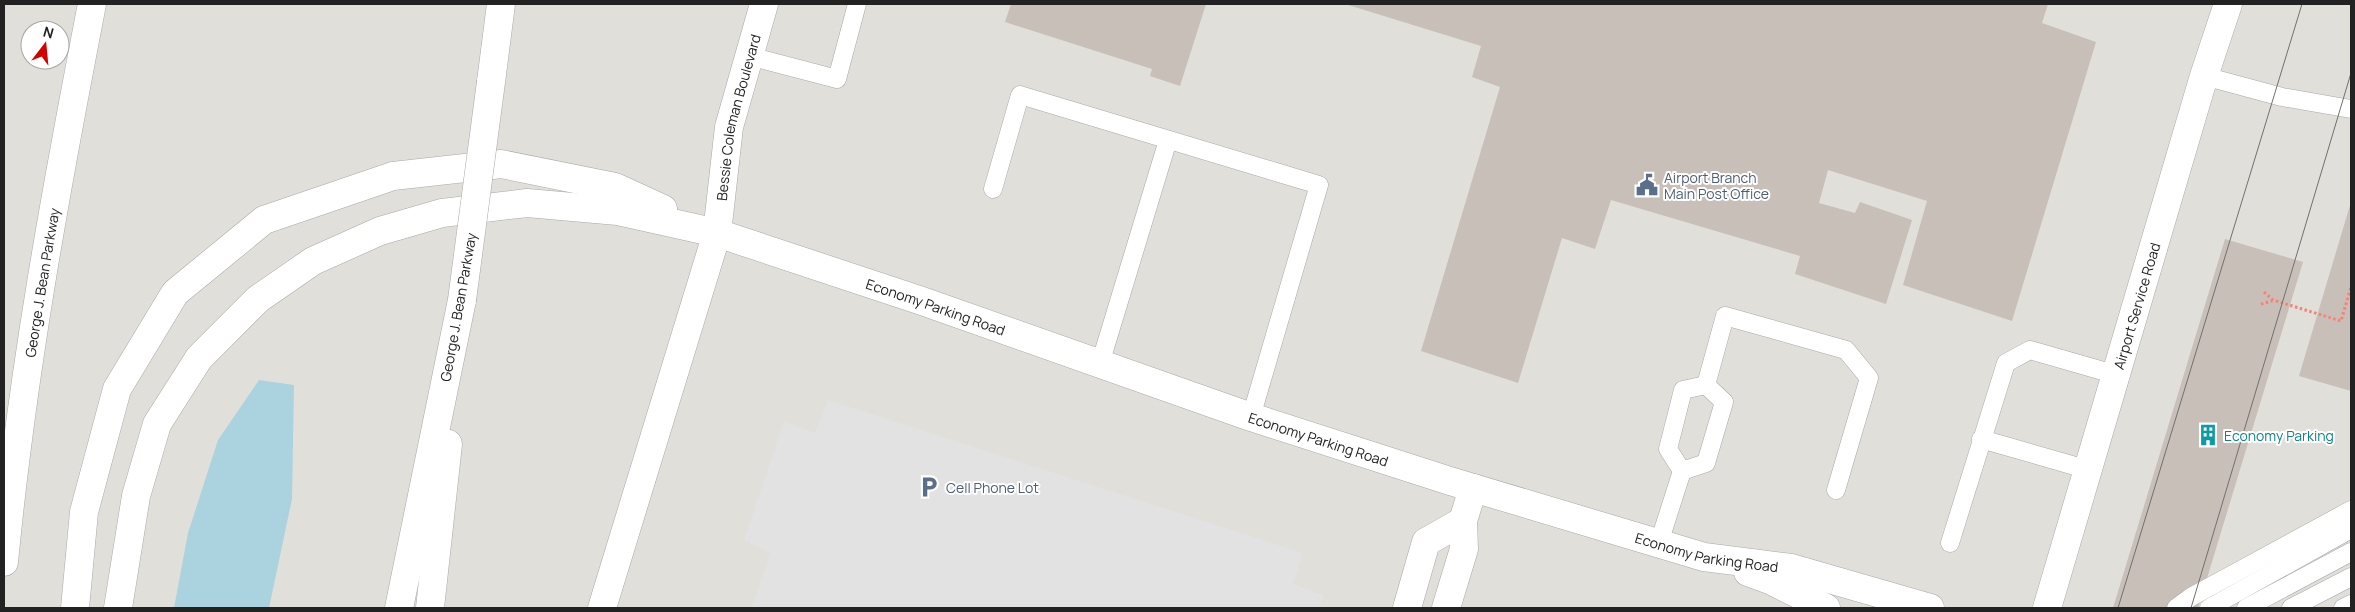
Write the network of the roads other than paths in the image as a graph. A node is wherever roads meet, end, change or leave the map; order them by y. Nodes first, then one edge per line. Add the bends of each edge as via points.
1 (92, 4) edge
2 (502, 4) edge
3 (764, 4) edge
4 (857, 4) edge
5 (2228, 4) edge
6 (750, 56) junction
7 (2204, 76) junction
8 (2351, 109) edge
9 (1168, 140) junction
10 (993, 189) dead end
11 (717, 233) junction
12 (462, 300) junction
13 (1100, 364) junction
14 (2117, 375) junction
15 (1706, 385) junction
16 (1251, 417) junction
17 (1981, 439) junction
18 (2089, 470) junction
19 (1682, 471) junction
20 (1473, 488) junction
21 (1836, 490) dead end
22 (2351, 510) edge
23 (1463, 521) junction
24 (2351, 529) edge
25 (1659, 543) junction
26 (1950, 543) dead end
27 (2351, 552) edge
28 (1704, 556) junction
29 (4, 562) edge
30 (2351, 577) edge
31 (2351, 604) edge
32 (74, 608) edge
33 (118, 608) edge
34 (399, 608) edge
35 (430, 608) edge
36 (602, 608) edge
37 (1407, 608) edge
38 (1446, 608) edge
39 (1826, 608) edge
40 (1930, 608) edge
41 (2047, 608) edge
42 (2176, 608) edge
43 (2208, 608) edge
44 (2246, 608) edge
45 (2292, 608) edge
46 (2343, 608) edge

1 - 29 street, George J. Bean Parkway via 52,208 27,366
2 - 12 street, George J. Bean Parkway, bridge
3 - 6 street, Bessie Coleman Boulevard
4 - 6 lane via 837,79
5 - 7 street, Airport Service Road
6 - 11 street, Bessie Coleman Boulevard via 729,127
7 - 8 lane
7 - 14 street, Airport Service Road
9 - 10 lane via 1020,96
9 - 13 lane
9 - 16 lane via 1319,185
11 - 13 street, Economy Parking Road
11 - 32 street via 615,188 501,164 393,176 264,220 175,293 117,389 84,512
11 - 33 street via 618,211 527,203 442,213 380,231 313,261 258,298 199,358 157,424 136,496
11 - 36 street, Bessie Coleman Boulevard
12 - 34 street, George J. Bean Parkway
12 - 35 street
13 - 16 street, Economy Parking Road
14 - 17 lane via 2030,350 2006,363
14 - 18 street, Airport Service Road
15 - 19 lane via 1684,390 1679,406 1668,449
15 - 19 lane via 1724,402 1706,463
15 - 21 lane via 1725,316 1846,350 1869,378
16 - 20 street, Economy Parking Road
17 - 18 lane
17 - 26 lane
18 - 41 street, Airport Service Road
19 - 25 lane
20 - 23 street
20 - 25 street, Economy Parking Road
22 - 42 lane via 2190,597
23 - 37 street via 1426,542
23 - 38 street via 1464,549
24 - 43 lane
25 - 28 street, Economy Parking Road
27 - 44 lane
28 - 39 street via 1770,580
28 - 40 street, Economy Parking Road via 1791,568
30 - 45 lane
31 - 46 lane

